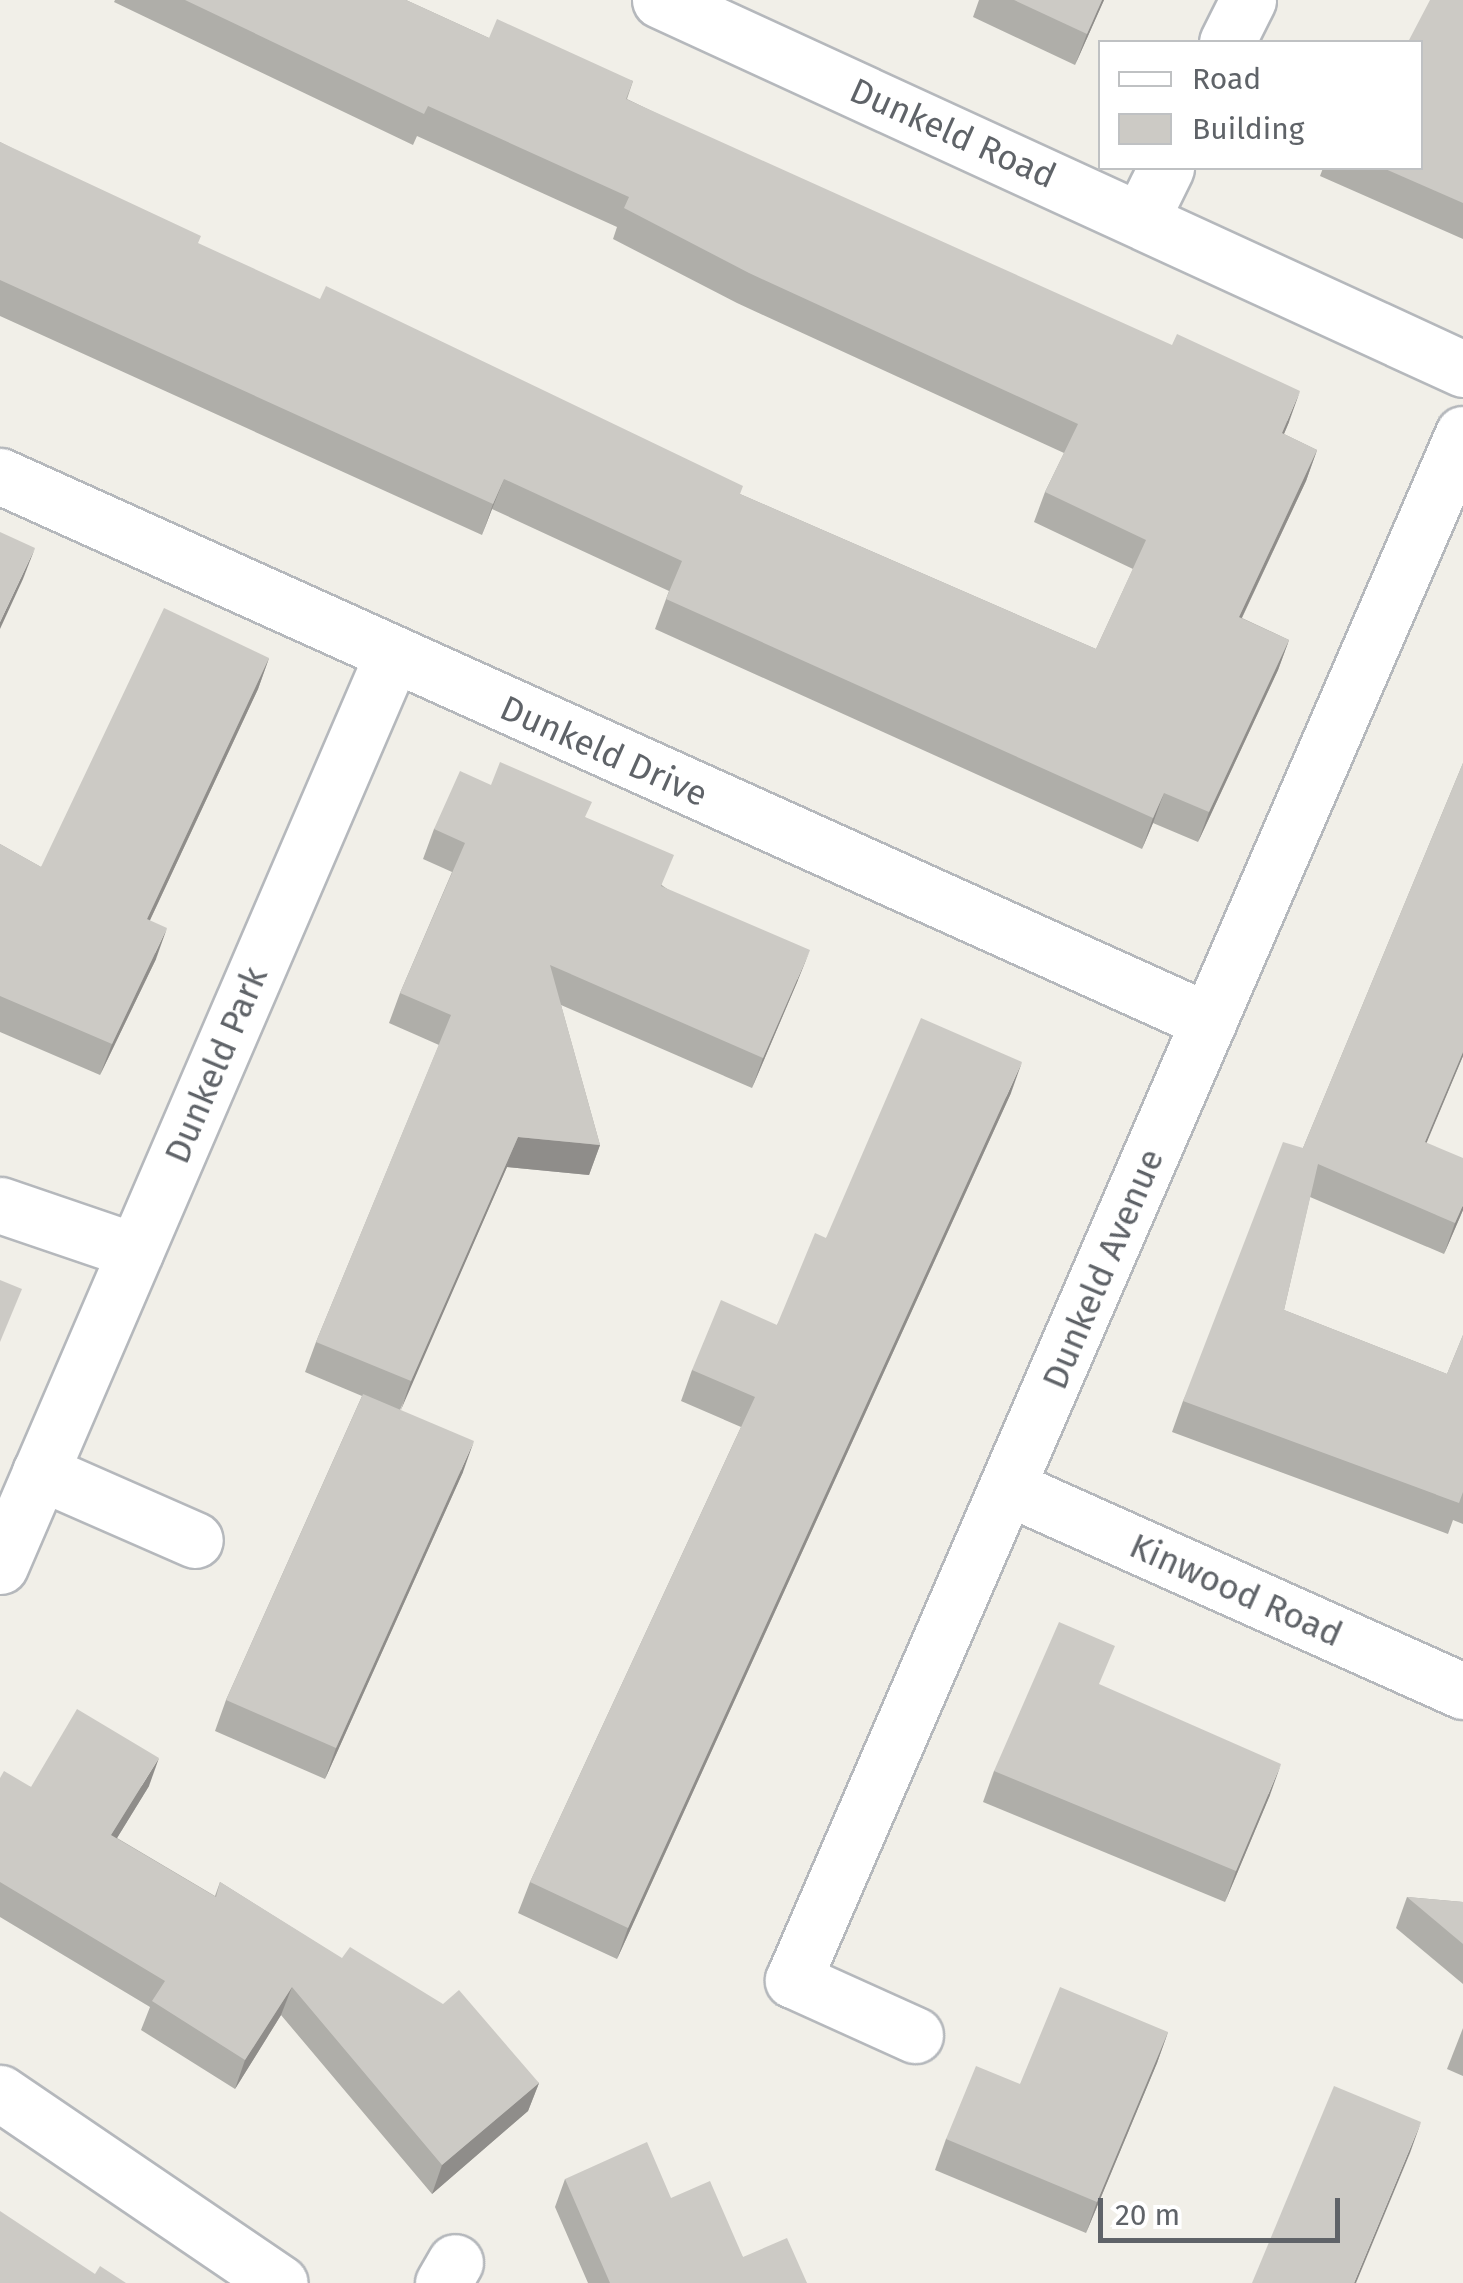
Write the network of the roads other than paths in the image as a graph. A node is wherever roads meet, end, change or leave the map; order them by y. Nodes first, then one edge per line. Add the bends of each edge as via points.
1 (660, 0) edge
2 (1248, 0) edge
3 (1228, 40) edge
4 (1165, 170) edge
5 (1140, 219) junction
6 (1463, 368) edge
7 (1463, 434) edge
8 (0, 476) edge
9 (392, 658) junction
10 (1209, 1021) junction
11 (0, 1205) edge
12 (135, 1251) junction
13 (40, 1472) junction
14 (1009, 1488) junction
15 (195, 1540) dead end
16 (0, 1566) edge
17 (1463, 1691) edge
18 (915, 2035) dead end
19 (0, 2093) edge
20 (280, 2283) edge

1 - 5 street, Dunkeld Road
2 - 3 street
4 - 5 street
5 - 6 street, Dunkeld Road
7 - 10 street, Dunkeld Avenue
8 - 9 street, Dunkeld Drive
9 - 10 street, Dunkeld Drive
9 - 12 street, Dunkeld Park
10 - 14 street, Dunkeld Avenue
11 - 12 street
12 - 13 street, Dunkeld Park
13 - 15 street
13 - 16 street, Dunkeld Park
14 - 17 street, Kinwood Road
14 - 18 street, Dunkeld Avenue via 793,1980
19 - 20 street

